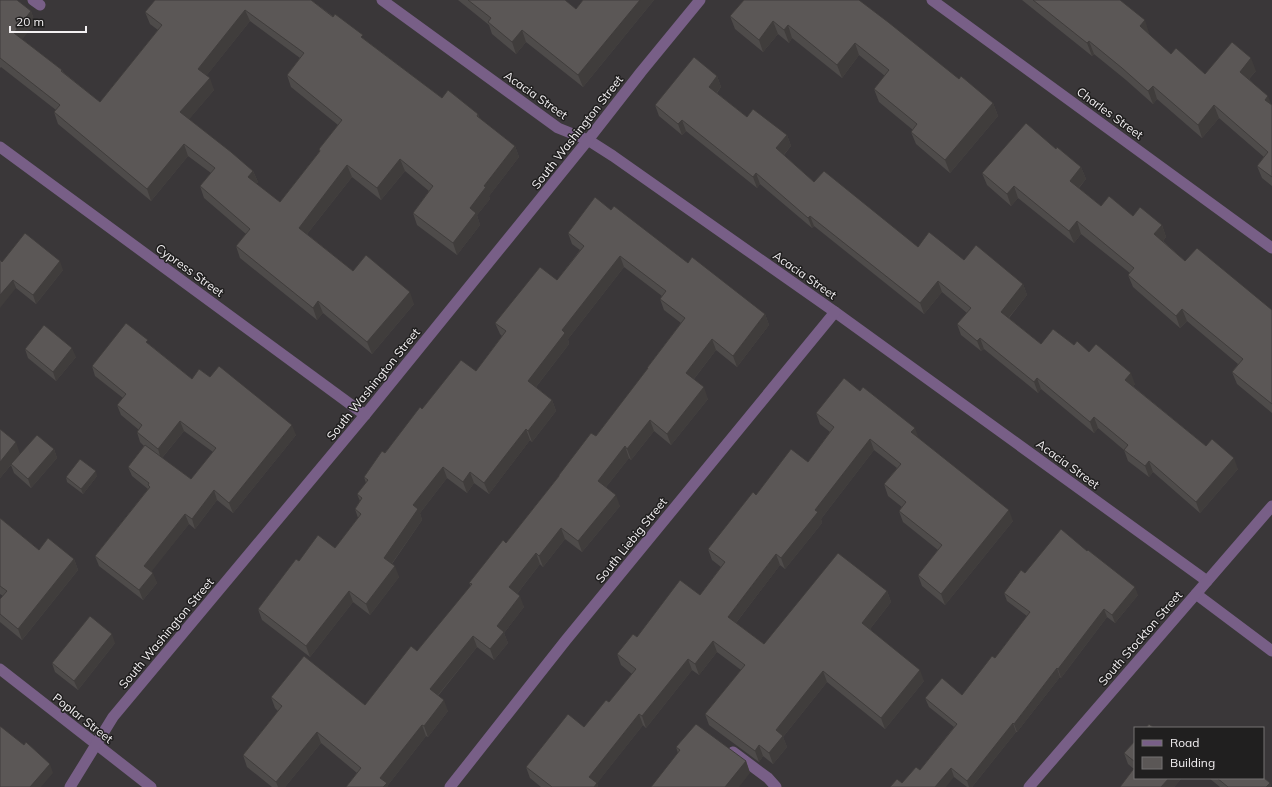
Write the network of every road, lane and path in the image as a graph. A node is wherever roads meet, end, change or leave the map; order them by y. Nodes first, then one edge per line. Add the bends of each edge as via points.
1 (382, 0) edge
2 (700, 0) edge
3 (932, 0) edge
4 (588, 140) junction
5 (0, 146) edge
6 (1272, 248) edge
7 (835, 312) junction
8 (365, 415) junction
9 (1272, 506) edge
10 (1207, 581) junction
11 (1196, 594) junction
12 (1272, 650) edge
13 (0, 669) edge
14 (97, 745) junction
15 (725, 745) edge
16 (70, 787) edge
17 (151, 787) edge
18 (450, 787) edge
19 (776, 787) edge
20 (1029, 787) edge

1 - 4 street, Acacia Street via 558,128
2 - 4 street, South Washington Street
3 - 6 street, Charles Street
4 - 7 street, Acacia Street
4 - 8 street, South Washington Street
5 - 8 street, Cypress Street
7 - 10 street, Acacia Street
7 - 18 street, South Liebig Street via 566,640
8 - 14 street, South Washington Street via 113,717
9 - 10 street, South Stockton Street
10 - 11 street, South Stockton Street
11 - 12 street
11 - 20 street, South Stockton Street
13 - 14 street, Poplar Street
14 - 16 street, South Washington Street
14 - 17 street, Poplar Street
15 - 19 street

